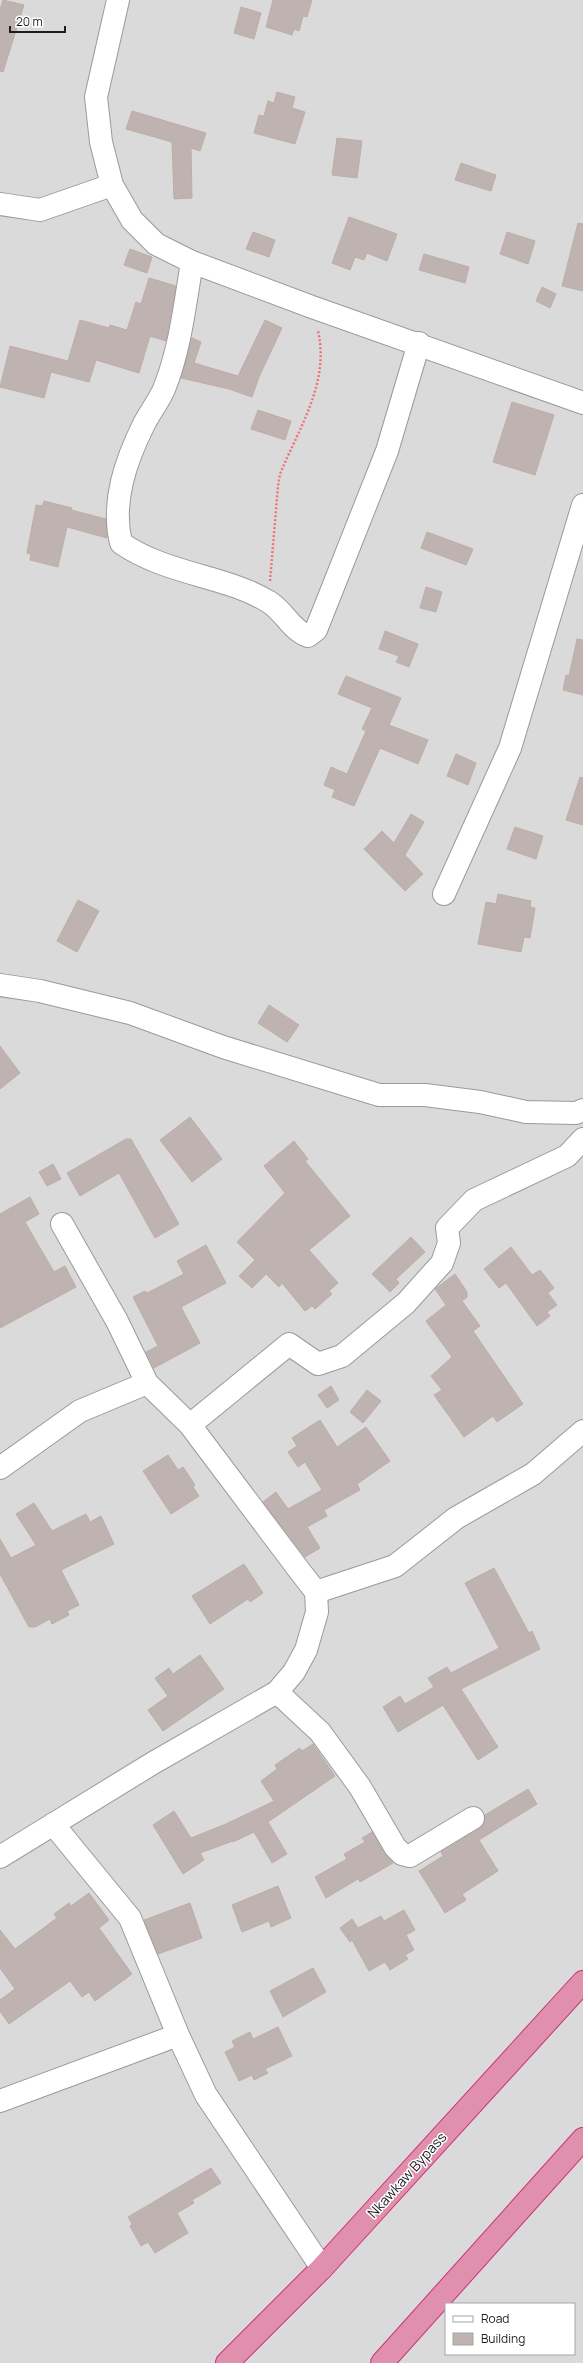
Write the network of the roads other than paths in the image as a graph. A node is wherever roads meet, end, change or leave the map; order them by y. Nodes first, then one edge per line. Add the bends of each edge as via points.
1 (112, 2) edge
2 (112, 185) junction
3 (0, 204) edge
4 (192, 262) junction
5 (419, 344) junction
6 (583, 402) edge
7 (583, 505) edge
8 (444, 894) dead end
9 (0, 986) edge
10 (583, 1110) edge
11 (583, 1139) edge
12 (62, 1224) dead end
13 (147, 1383) junction
14 (190, 1425) junction
15 (583, 1431) edge
16 (0, 1468) edge
17 (316, 1592) junction
18 (277, 1692) junction
19 (473, 1818) dead end
20 (53, 1824) junction
21 (0, 1856) edge
22 (583, 1982) edge
23 (178, 2035) junction
24 (0, 2101) edge
25 (583, 2139) edge
26 (322, 2268) junction
27 (227, 2363) edge
28 (382, 2363) edge

1 - 2 street via 96,97 101,142
2 - 3 street via 40,210
2 - 4 street via 132,220 156,244
4 - 5 street
4 - 5 street via 182,322 164,390 128,458 120,490 118,530 121,543 177,570 243,590 268,602 279,609 300,634 308,636 316,630 387,451
5 - 6 street via 497,374
7 - 8 street via 510,748
9 - 10 street via 40,991 130,1013 223,1048 379,1095 425,1095 480,1102 526,1112
11 - 14 street via 567,1156 474,1200 447,1228 449,1243 442,1263 406,1303 342,1356 318,1364 289,1344
12 - 13 street via 117,1321
13 - 14 street
13 - 16 street via 80,1411
14 - 17 street
15 - 17 street via 533,1474 456,1518 395,1566
17 - 18 street via 317,1612 306,1650 294,1672
18 - 19 street via 320,1732 360,1787 395,1848 402,1854 410,1856
18 - 20 street
20 - 21 street
20 - 23 street via 130,1918
22 - 26 highway, Nkawkaw Bypass
23 - 24 street
23 - 26 street via 206,2095
25 - 28 highway
26 - 27 highway, Nkawkaw Bypass

